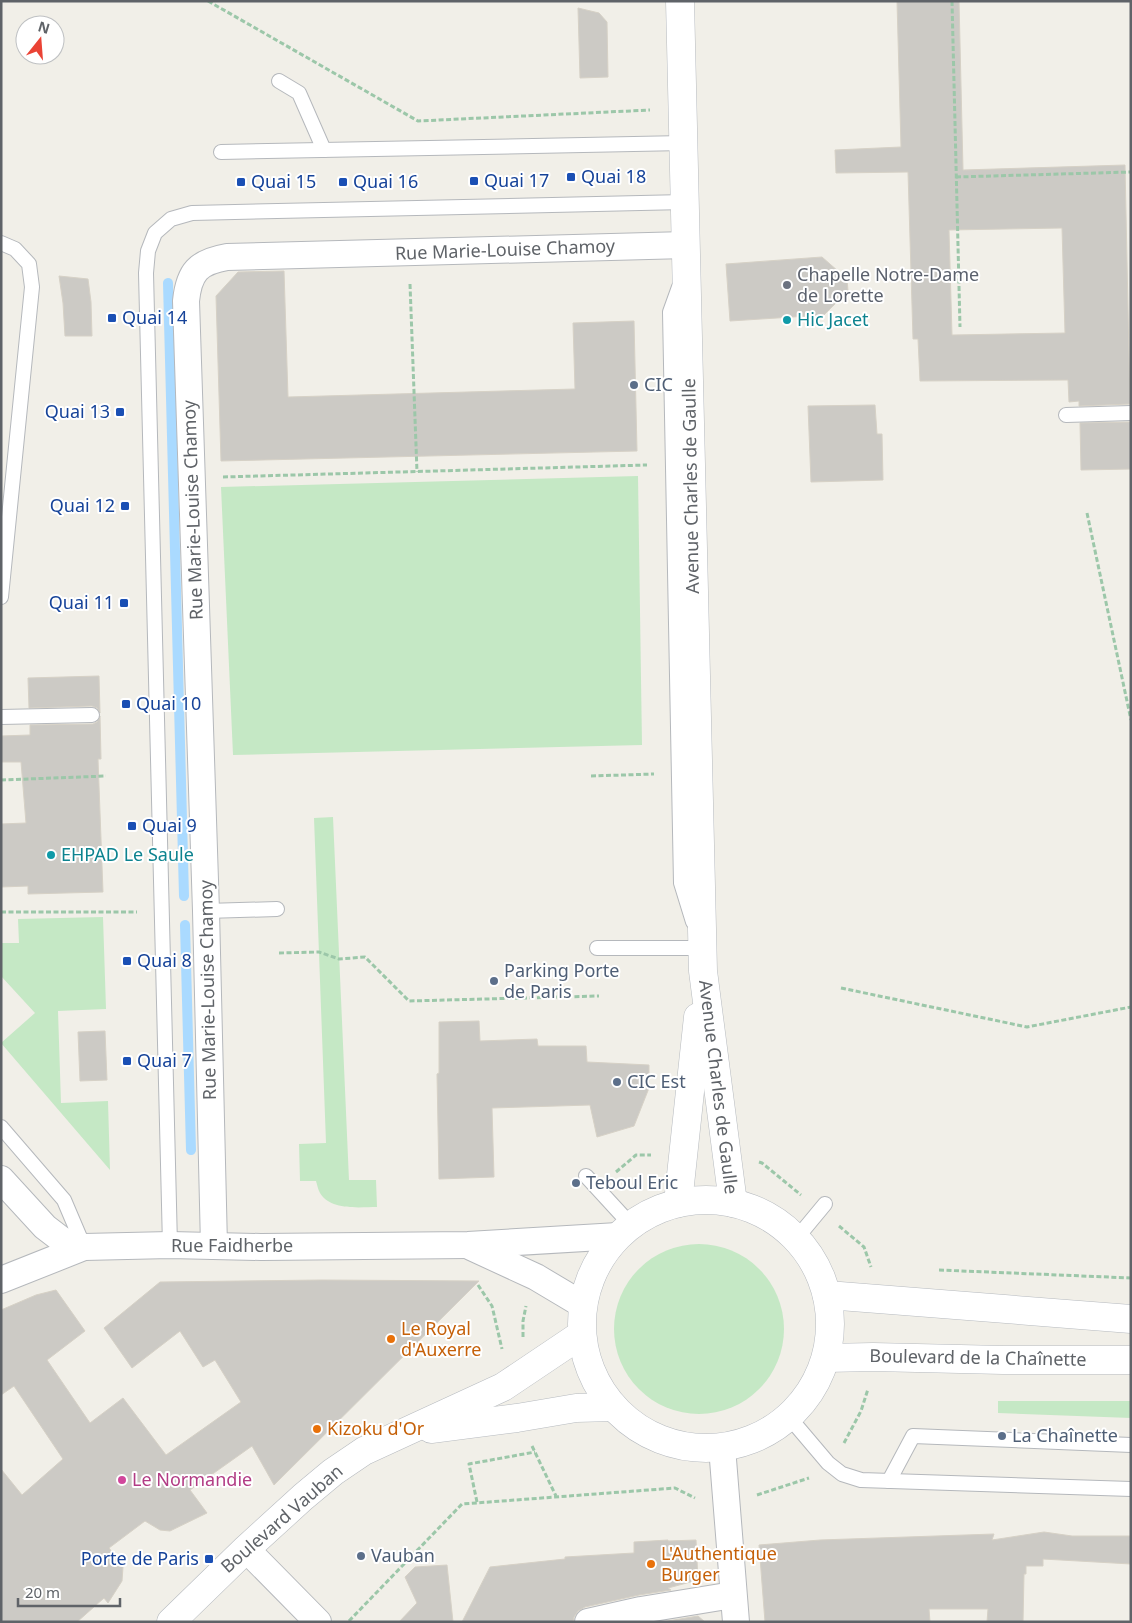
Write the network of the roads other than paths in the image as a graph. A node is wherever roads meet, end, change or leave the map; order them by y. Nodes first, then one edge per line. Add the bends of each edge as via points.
1 (680, 1) edge
2 (279, 81) dead end
3 (684, 142) junction
4 (324, 150) junction
5 (221, 152) dead end
6 (685, 202) junction
7 (1, 243) edge
8 (686, 256) junction
9 (1131, 412) edge
10 (1066, 415) dead end
11 (1, 597) edge
12 (92, 715) dead end
13 (1, 717) edge
14 (277, 909) dead end
15 (206, 911) junction
16 (597, 948) dead end
17 (703, 959) junction
18 (1, 1127) edge
19 (586, 1176) dead end
20 (1, 1179) edge
21 (678, 1203) junction
22 (733, 1203) junction
23 (826, 1204) dead end
24 (624, 1231) junction
25 (796, 1239) junction
26 (468, 1245) junction
27 (170, 1246) junction
28 (214, 1246) junction
29 (84, 1247) junction
30 (1, 1280) edge
31 (827, 1294) junction
32 (583, 1305) junction
33 (1131, 1319) edge
34 (582, 1334) junction
35 (826, 1358) junction
36 (1131, 1360) edge
37 (613, 1406) junction
38 (789, 1417) junction
39 (405, 1432) junction
40 (1131, 1445) edge
41 (722, 1447) junction
42 (889, 1481) junction
43 (1131, 1489) edge
44 (246, 1549) junction
45 (733, 1595) junction
46 (171, 1622) edge
47 (318, 1622) edge
48 (588, 1622) edge
49 (736, 1622) edge

1 - 3 main road, Avenue Charles de Gaulle
2 - 4 lane via 300,93
3 - 4 lane
3 - 6 main road, Avenue Charles de Gaulle
4 - 5 lane
6 - 8 main road, Avenue Charles de Gaulle
6 - 27 lane via 192,213 171,219 155,233 148,251 146,274
7 - 11 lane via 15,249 29,264 32,287
8 - 15 street, Rue Marie-Louise Chamoy via 409,253 227,257 212,260 196,270 188,284 186,301
8 - 17 main road, Avenue Charles de Gaulle
9 - 10 lane
12 - 13 lane
14 - 15 lane
15 - 28 street, Rue Marie-Louise Chamoy
16 - 17 lane
17 - 21 main road, Avenue Charles de Gaulle
17 - 22 main road, Avenue Charles de Gaulle
18 - 29 lane via 64,1200
19 - 24 lane
20 - 29 street via 44,1227 62,1240
21 - 22 main road via 714,1200
21 - 24 main road via 653,1212
22 - 25 main road via 756,1210 777,1222
23 - 25 lane
24 - 26 street, Rue Faidherbe
24 - 32 main road via 595,1268
25 - 31 main road via 810,1255
26 - 28 street, Rue Faidherbe
26 - 32 street, Rue Faidherbe via 536,1277
27 - 28 street, Rue Faidherbe
27 - 29 street, Rue Faidherbe
29 - 30 street, Rue Faidherbe
31 - 33 main road
31 - 35 main road via 830,1338
32 - 34 main road
34 - 37 main road via 592,1373
34 - 39 main road, Boulevard Vauban via 502,1387
35 - 36 main road, Boulevard de la Chaînette
35 - 38 main road via 817,1380
37 - 39 main road, Boulevard Vauban via 576,1408
37 - 41 main road via 644,1432 682,1445
38 - 41 main road via 746,1442
38 - 42 lane via 828,1463 842,1474 861,1480
39 - 44 main road, Boulevard Vauban via 364,1451 333,1472
40 - 42 lane via 913,1436
41 - 45 street
42 - 43 lane
44 - 46 main road, Boulevard Vauban
44 - 47 street
45 - 48 street
45 - 49 street

